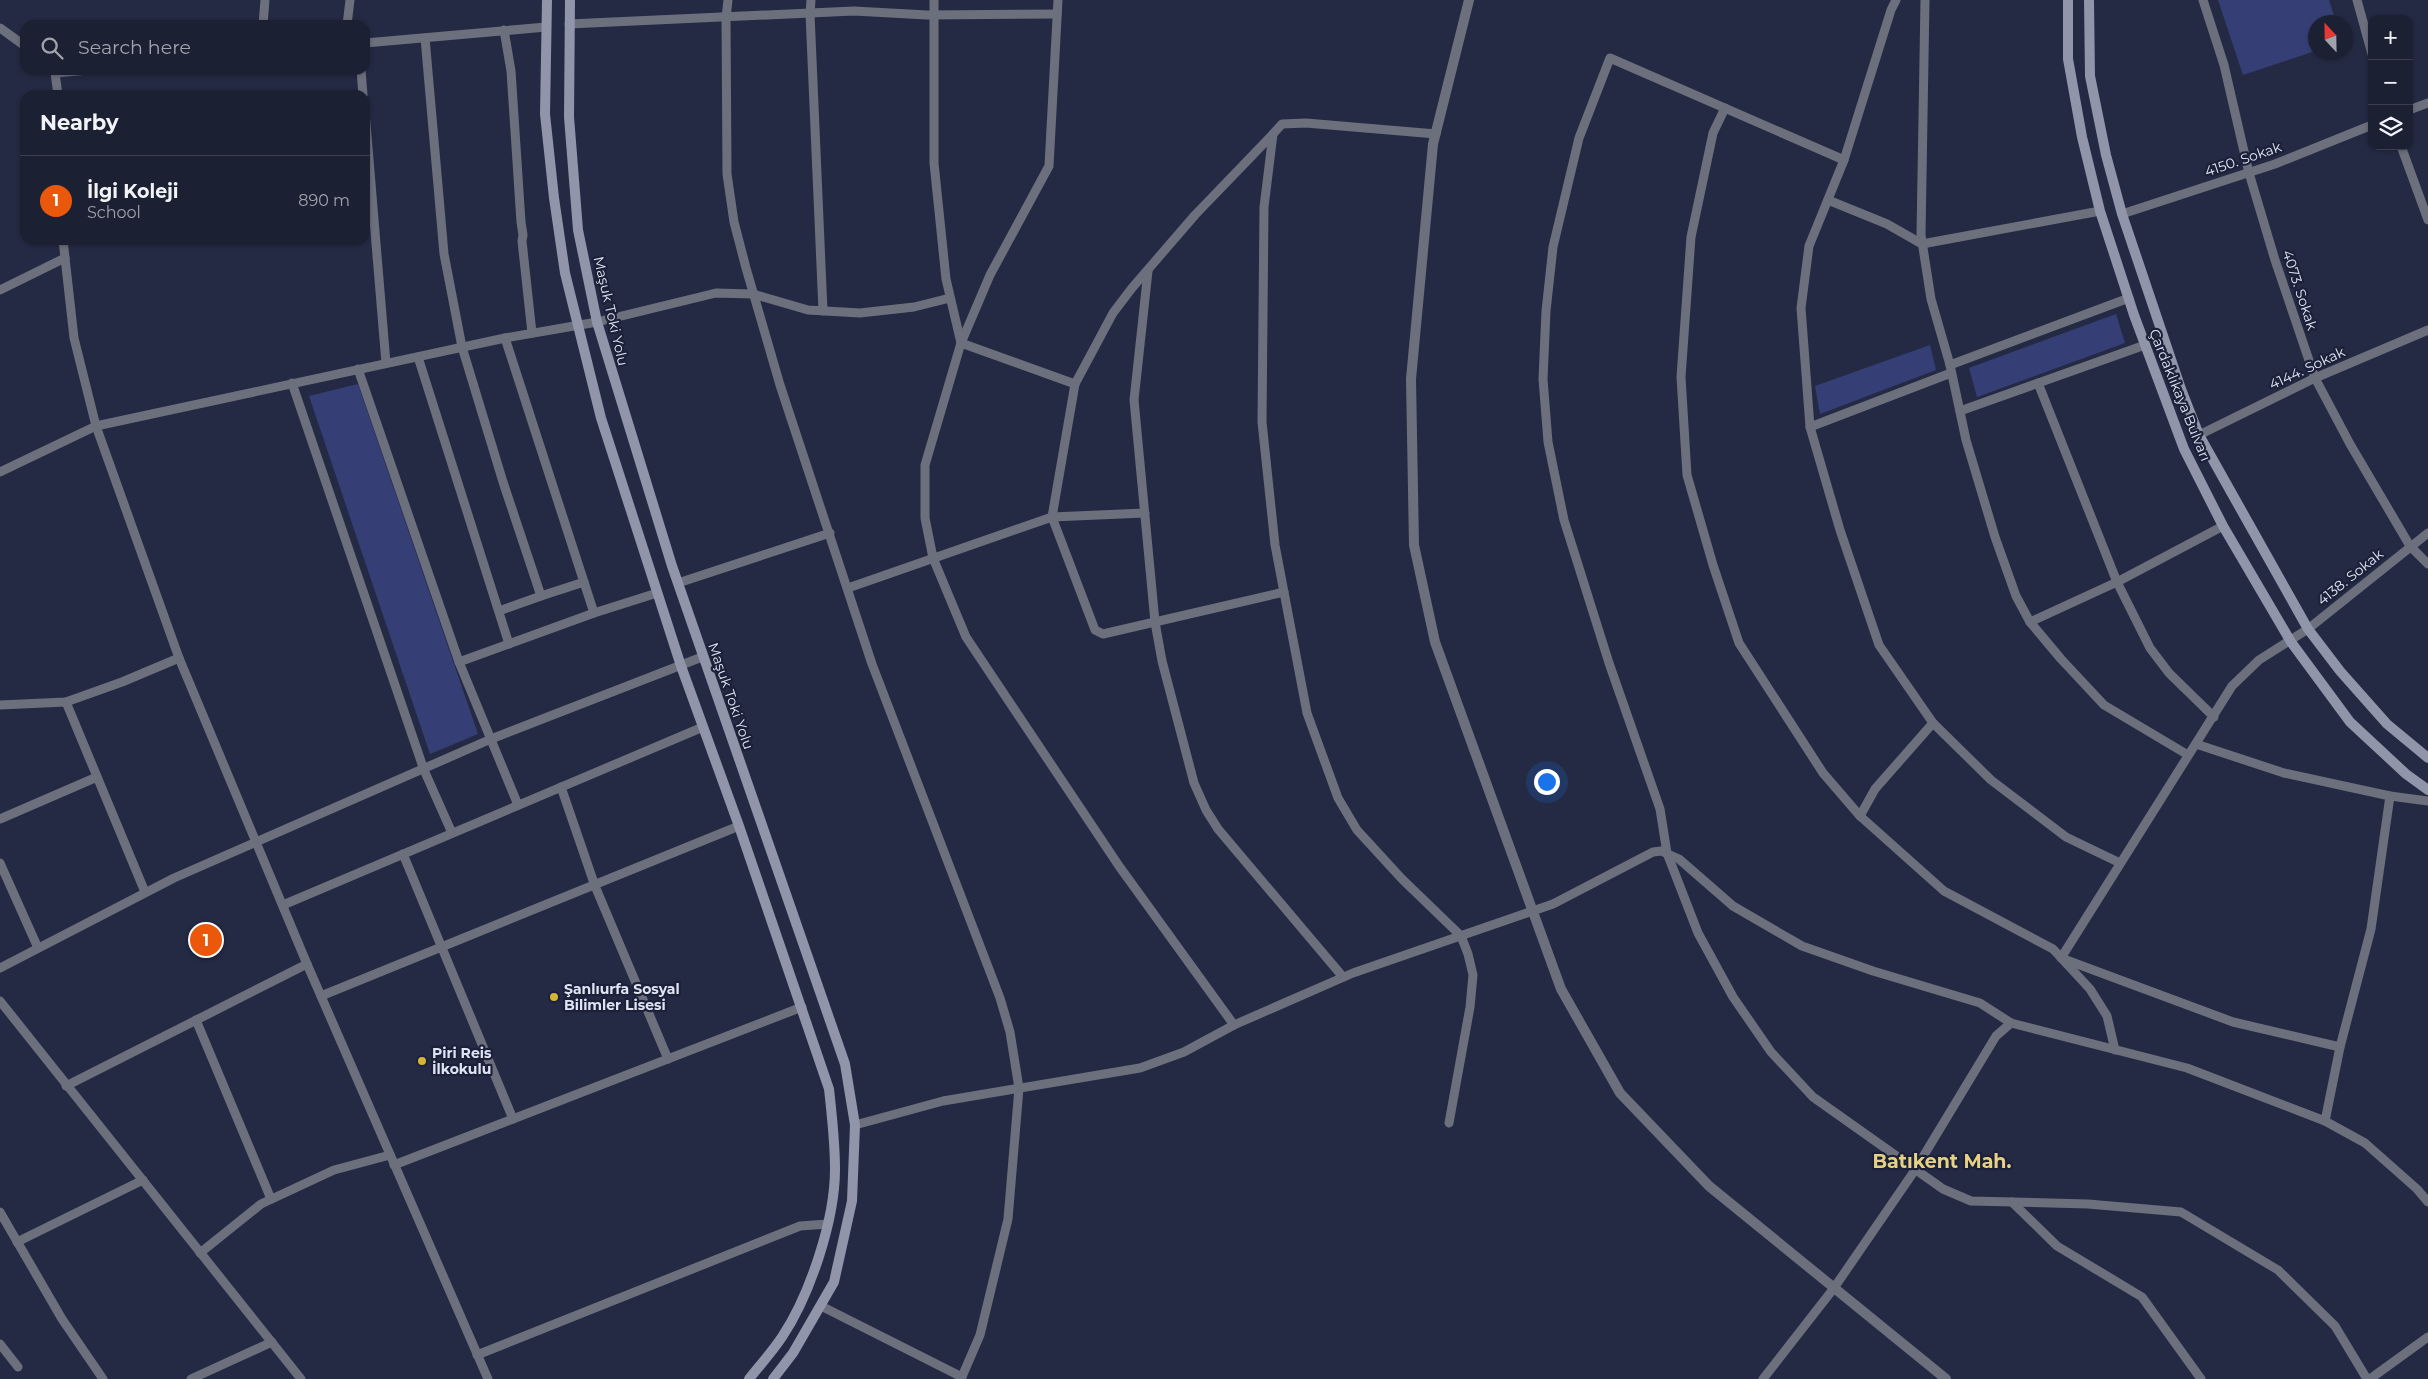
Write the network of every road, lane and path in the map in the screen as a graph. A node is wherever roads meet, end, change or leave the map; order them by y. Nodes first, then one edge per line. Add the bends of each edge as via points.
1 (265, 0) edge
2 (350, 0) edge
3 (547, 0) edge
4 (570, 0) edge
5 (728, 0) edge
6 (811, 0) edge
7 (934, 0) edge
8 (1058, 0) edge
9 (1469, 0) edge
10 (1896, 0) edge
11 (1925, 0) edge
12 (2068, 0) edge
13 (2090, 0) edge
14 (2204, 0) edge
15 (2357, 0) edge
16 (810, 14) junction
17 (933, 14) junction
18 (1057, 14) junction
19 (726, 18) junction
20 (263, 20) edge
21 (348, 20) edge
22 (569, 24) junction
23 (546, 27) junction
24 (0, 28) edge
25 (504, 30) junction
26 (425, 38) junction
27 (2368, 40) edge
28 (20, 42) edge
29 (370, 43) edge
30 (55, 75) edge
31 (361, 75) edge
32 (57, 90) edge
33 (363, 90) edge
34 (2428, 103) edge
35 (1725, 108) junction
36 (2413, 109) edge
37 (2368, 127) edge
38 (1273, 134) junction
39 (1436, 134) junction
40 (2402, 150) edge
41 (1844, 160) junction
42 (370, 172) edge
43 (2249, 172) junction
44 (1828, 200) junction
45 (2100, 211) junction
46 (2122, 214) junction
47 (2428, 220) edge
48 (1922, 244) junction
49 (64, 245) edge
50 (65, 258) junction
51 (1148, 271) junction
52 (0, 290) edge
53 (754, 294) junction
54 (950, 298) junction
55 (2129, 298) junction
56 (823, 311) junction
57 (597, 322) junction
58 (578, 325) junction
59 (2428, 330) edge
60 (532, 333) junction
61 (505, 338) junction
62 (961, 343) junction
63 (2145, 345) junction
64 (462, 347) junction
65 (418, 357) junction
66 (386, 363) junction
67 (358, 369) junction
68 (1951, 369) junction
69 (2315, 378) junction
70 (292, 383) junction
71 (2038, 383) junction
72 (1075, 384) junction
73 (1960, 411) junction
74 (96, 426) junction
75 (1810, 427) junction
76 (2199, 435) junction
77 (0, 472) edge
78 (1145, 513) junction
79 (1052, 518) junction
80 (2223, 526) junction
81 (830, 533) junction
82 (2428, 533) edge
83 (2410, 546) junction
84 (933, 558) junction
85 (2428, 564) edge
86 (584, 582) junction
87 (2117, 582) junction
88 (678, 583) junction
89 (848, 588) junction
90 (1284, 592) junction
91 (657, 593) junction
92 (541, 596) junction
93 (499, 611) junction
94 (594, 613) junction
95 (1155, 622) junction
96 (2030, 622) junction
97 (2308, 629) junction
98 (2290, 642) junction
99 (509, 644) junction
100 (702, 657) junction
101 (179, 658) junction
102 (460, 662) junction
103 (681, 666) junction
104 (66, 702) junction
105 (0, 704) edge
106 (2214, 717) junction
107 (1933, 723) junction
108 (703, 727) junction
109 (491, 739) junction
110 (2196, 744) junction
111 (2188, 755) junction
112 (2428, 758) edge
113 (424, 770) junction
114 (97, 777) junction
115 (561, 787) junction
116 (2428, 790) edge
117 (2390, 796) junction
118 (2428, 801) edge
119 (518, 805) junction
120 (1860, 816) junction
121 (0, 818) edge
122 (739, 826) junction
123 (452, 833) junction
124 (256, 842) junction
125 (1667, 853) junction
126 (403, 854) junction
127 (0, 863) edge
128 (2120, 864) junction
129 (595, 886) junction
130 (145, 892) junction
131 (283, 904) junction
132 (1532, 912) junction
133 (1461, 936) junction
134 (442, 947) junction
135 (38, 948) junction
136 (2061, 958) junction
137 (307, 964) junction
138 (0, 968) edge
139 (1343, 977) junction
140 (321, 996) junction
141 (0, 1001) edge
142 (802, 1007) junction
143 (196, 1020) junction
144 (2011, 1023) junction
145 (1234, 1025) junction
146 (2340, 1047) junction
147 (2115, 1050) junction
148 (668, 1059) junction
149 (66, 1086) junction
150 (1019, 1088) junction
151 (513, 1119) junction
152 (2325, 1122) junction
153 (1449, 1123) dead end
154 (855, 1125) junction
155 (390, 1155) junction
156 (394, 1165) junction
157 (1915, 1170) junction
158 (143, 1180) junction
159 (271, 1199) junction
160 (2012, 1202) junction
161 (2428, 1202) edge
162 (0, 1212) edge
163 (828, 1224) junction
164 (17, 1242) junction
165 (200, 1253) junction
166 (1834, 1288) junction
167 (822, 1306) junction
168 (2428, 1337) edge
169 (272, 1342) junction
170 (0, 1344) edge
171 (477, 1355) junction
172 (18, 1367) dead end
173 (962, 1378) edge
174 (103, 1379) edge
175 (191, 1379) edge
176 (301, 1379) edge
177 (488, 1379) edge
178 (749, 1379) edge
179 (773, 1379) edge
180 (1763, 1379) edge
181 (1946, 1379) edge
182 (2201, 1379) edge
183 (2368, 1379) edge

1 - 20 street
2 - 21 street
3 - 23 main road
4 - 22 main road, Maşuk Toki Yolu
5 - 19 street
6 - 16 street
7 - 17 street
8 - 18 street
9 - 39 street
10 - 41 street
11 - 48 street
12 - 45 main road, Çardaklıkaya Bulvarı via 2068,59
13 - 46 main road, Çardaklıkaya Bulvarı via 2090,76
14 - 43 street, 4073. Sokak via 2224,66
15 - 27 street
16 - 17 street via 854,11
16 - 19 street
16 - 56 street
17 - 18 street
17 - 54 street via 934,163
18 - 62 street via 1049,166 990,275
19 - 22 street
19 - 53 street via 727,174 734,222
22 - 57 main road, Maşuk Toki Yolu via 569,117 578,230
23 - 25 street
23 - 58 main road via 545,114 554,198 565,273
24 - 28 street
25 - 26 street
25 - 60 street via 511,71 522,241
26 - 29 street
26 - 64 street via 444,254
30 - 32 street
31 - 33 street
34 - 36 street
35 - 41 street
35 - 120 street via 1713,133 1691,237 1681,377 1687,475 1739,643 1823,773
35 - 125 street via 1610,58 1579,138 1553,247 1546,312 1544,379 1548,442 1564,520 1609,663 1660,808
37 - 43 street, 4150. Sokak
38 - 39 street via 1282,124 1306,123
38 - 51 street via 1195,215
38 - 90 street via 1264,207 1262,422 1275,545
39 - 132 street via 1410,379 1414,545 1435,642
40 - 47 street
41 - 44 street
42 - 66 street
43 - 46 street, 4150. Sokak
43 - 69 street, 4073. Sokak
44 - 48 street via 1887,224
44 - 75 street via 1809,246 1801,308
45 - 48 street
45 - 55 main road, Çardaklıkaya Bulvarı
46 - 76 main road, Çardaklıkaya Bulvarı
48 - 68 street via 1931,299
49 - 50 street
50 - 52 street
50 - 74 street via 74,338
51 - 72 street via 1113,313
51 - 78 street via 1134,400
53 - 56 street via 808,310
53 - 57 street via 716,293
53 - 81 street via 780,385
54 - 56 street via 914,307 860,313
54 - 62 street
55 - 63 main road, Çardaklıkaya Bulvarı
55 - 68 street
57 - 58 street
57 - 88 main road, Maşuk Toki Yolu
58 - 60 street
58 - 91 main road via 601,418
59 - 69 street, 4144. Sokak
60 - 61 street
61 - 64 street
61 - 86 street
62 - 72 street
62 - 84 street via 926,465 925,518
63 - 71 street
63 - 80 main road, Çardaklıkaya Bulvarı via 2184,450
64 - 65 street
64 - 92 street via 502,482
65 - 66 street
65 - 93 street
66 - 67 street
67 - 70 street
67 - 102 street
68 - 73 street
68 - 75 street
69 - 76 street, 4144. Sokak
69 - 83 street, 4073. Sokak
70 - 74 street
70 - 113 street
71 - 73 street
71 - 87 street
72 - 79 street
73 - 96 street via 1995,537 2016,596
74 - 77 street
74 - 101 street
75 - 107 street via 1879,645
76 - 97 main road, Çardaklıkaya Bulvarı
78 - 79 street
78 - 95 street
79 - 84 street
79 - 95 street via 1095,630 1103,634
80 - 87 street
80 - 98 main road, Çardaklıkaya Bulvarı
81 - 88 street
81 - 89 street
82 - 83 street, 4138. Sokak
83 - 85 street, 4073. Sokak
83 - 97 street, 4138. Sokak
84 - 89 street
84 - 145 street via 966,637 1113,857
86 - 92 street
86 - 94 street
87 - 96 street
87 - 106 street via 2150,648 2169,673
88 - 100 main road, Maşuk Toki Yolu
89 - 150 street via 872,664 1000,998 1010,1032
90 - 95 street
90 - 133 street via 1307,713 1338,798 1357,830
91 - 94 street
91 - 103 main road
92 - 93 street
93 - 99 street
94 - 99 street
95 - 139 street via 1189,765 1206,810 1218,829
96 - 111 street via 2104,705
97 - 98 street, 4138. Sokak
97 - 112 main road, Çardaklıkaya Bulvarı via 2387,724
98 - 106 street, 4138. Sokak via 2259,660 2232,686
98 - 116 main road, Çardaklıkaya Bulvarı via 2350,722
99 - 102 street
100 - 103 street
100 - 154 main road, Maşuk Toki Yolu via 845,1064
101 - 104 street
101 - 124 street
102 - 109 street
103 - 108 main road
103 - 109 street
104 - 105 street
104 - 114 street
106 - 110 street, 4138. Sokak
107 - 120 street via 1876,789
107 - 128 street via 1991,780 2058,831
108 - 115 street
108 - 122 main road
109 - 113 street
109 - 119 street
110 - 111 street, 4138. Sokak
110 - 117 street via 2284,773
111 - 128 street, 4138. Sokak
113 - 123 street
113 - 124 street
114 - 121 street
114 - 130 street
115 - 119 street
115 - 129 street
117 - 118 street
117 - 146 street via 2371,930
119 - 123 street
120 - 136 street via 1944,892 2053,949
122 - 129 street
122 - 142 main road
123 - 126 street
124 - 130 street
124 - 131 street
125 - 132 street via 1653,852 1554,904
125 - 144 street via 1688,866 1733,906 1802,946 1980,1003
125 - 157 street via 1698,933 1733,997 1771,1052 1813,1097
126 - 131 street
126 - 134 street
127 - 135 street
128 - 136 street, 4138. Sokak
129 - 134 street
129 - 148 street
130 - 135 street
131 - 137 street
132 - 133 street
132 - 166 street via 1561,990 1620,1093 1709,1186
133 - 139 street
133 - 153 street via 1473,975
134 - 140 street
134 - 151 street
135 - 138 street
136 - 146 street via 2233,1022
136 - 147 street via 2090,989 2107,1016
137 - 140 street
137 - 143 street
139 - 145 street
140 - 155 street
141 - 149 street
142 - 148 street
142 - 163 main road via 829,1090 833,1122 835,1171
143 - 149 street
143 - 159 street
144 - 147 street
144 - 157 street via 1996,1036
145 - 150 street via 1184,1052 1140,1068
146 - 152 street
147 - 152 street via 2187,1068
148 - 151 street
149 - 158 street
150 - 154 street via 943,1101
150 - 173 street via 1008,1219 980,1334
151 - 156 street
152 - 161 street via 2365,1143
154 - 167 main road, Maşuk Toki Yolu via 852,1201 834,1282
155 - 156 street
155 - 159 street via 334,1170
156 - 171 street
157 - 160 street via 1943,1188 1971,1200
157 - 166 street
158 - 164 street
158 - 165 street
159 - 165 street
160 - 182 street via 2057,1246 2142,1297
160 - 183 street via 2182,1212 2278,1270 2334,1326
162 - 164 street
163 - 171 street via 800,1226
163 - 178 main road via 808,1287 782,1337
164 - 174 street via 62,1319
165 - 169 street
166 - 180 street
166 - 181 street
167 - 173 street
167 - 179 main road, Maşuk Toki Yolu
168 - 183 street
169 - 175 street
169 - 176 street
170 - 172 street
171 - 177 street

